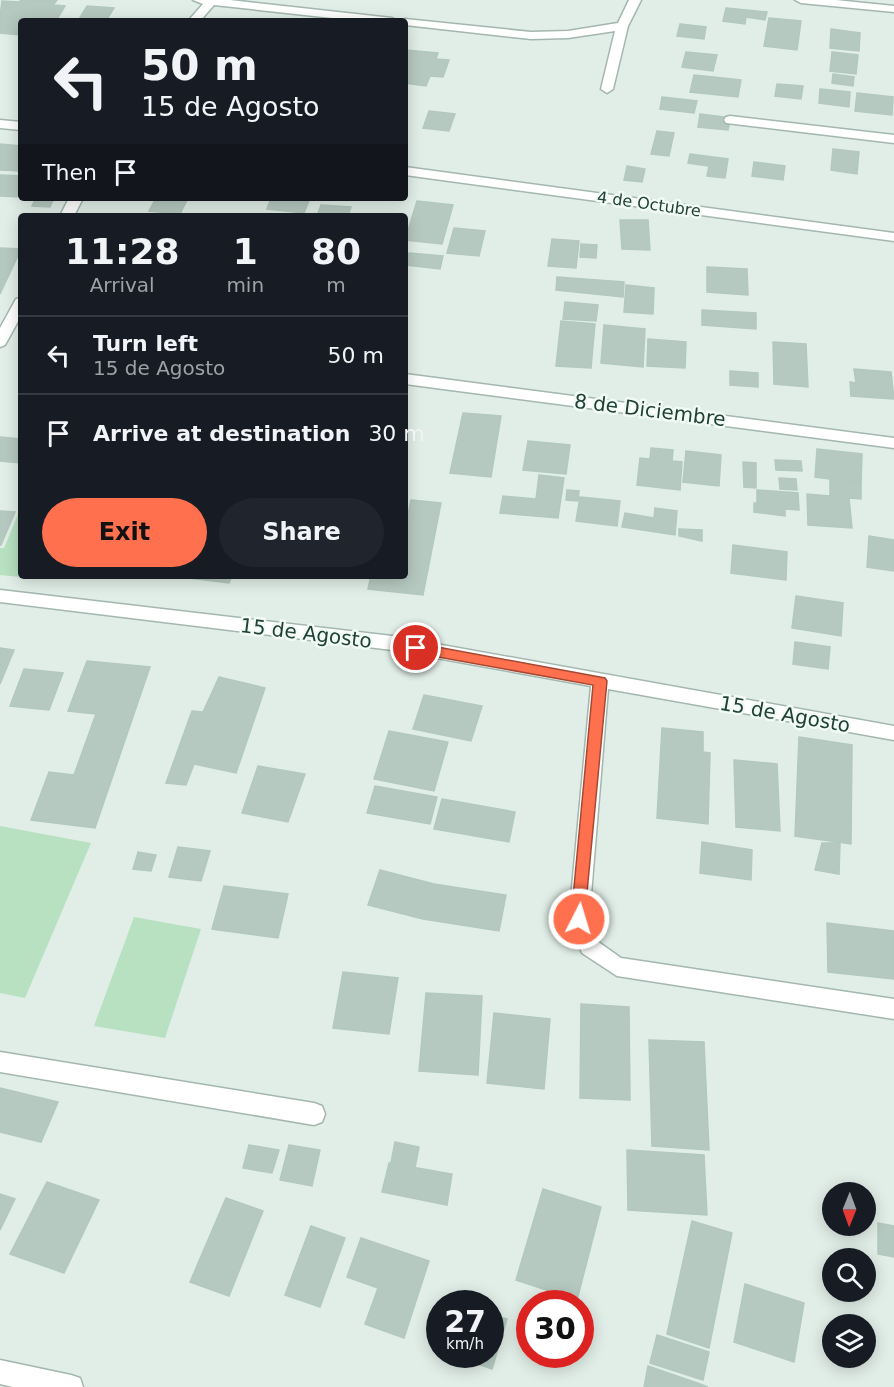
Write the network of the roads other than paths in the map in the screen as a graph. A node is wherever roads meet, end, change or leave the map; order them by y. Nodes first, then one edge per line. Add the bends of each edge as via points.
1 (635, 0) edge
2 (801, 0) edge
3 (205, 1) edge
4 (874, 3) edge
5 (894, 9) edge
6 (196, 18) edge
7 (364, 18) edge
8 (408, 22) edge
9 (622, 26) junction
10 (607, 88) dead end
11 (730, 120) dead end
12 (0, 124) edge
13 (18, 126) edge
14 (894, 140) edge
15 (408, 171) edge
16 (894, 237) edge
17 (18, 307) edge
18 (18, 335) edge
19 (2, 336) edge
20 (408, 379) edge
21 (894, 443) edge
22 (0, 596) edge
23 (600, 681) junction
24 (894, 733) edge
25 (894, 1009) edge
26 (0, 1062) edge
27 (314, 1114) dead end
28 (1, 1375) edge
29 (71, 1387) edge

1 - 9 street
2 - 4 street
3 - 6 street
3 - 7 street
4 - 5 street
8 - 9 street via 548,36
9 - 10 street
11 - 14 street
12 - 13 street
15 - 16 street, 4 de Octubre
17 - 19 street
18 - 19 street
20 - 21 street, 8 de Diciembre
22 - 23 street, 15 de Agosto via 392,644
23 - 24 street, 15 de Agosto
23 - 25 street via 579,919 589,947 617,967
26 - 27 street
28 - 29 street

